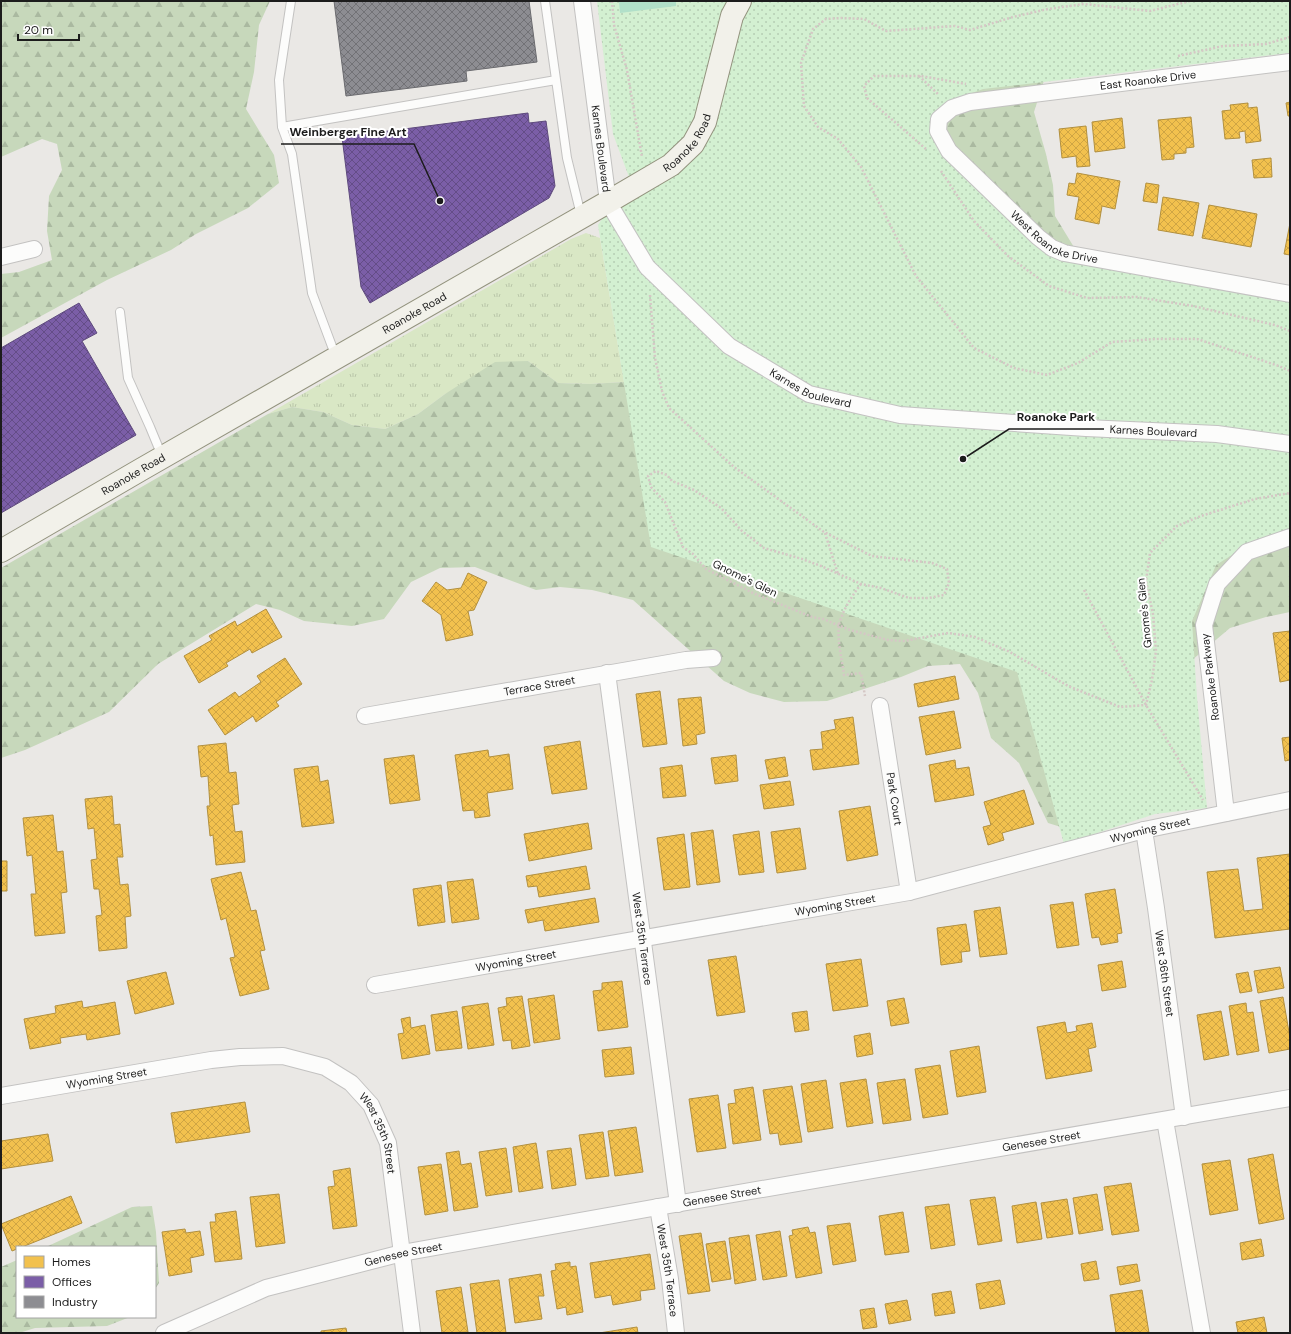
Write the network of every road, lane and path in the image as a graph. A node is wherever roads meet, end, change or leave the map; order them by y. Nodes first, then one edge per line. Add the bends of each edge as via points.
1 (291, 1) edge
2 (545, 1) edge
3 (582, 1) edge
4 (612, 1) edge
5 (740, 1) edge
6 (1290, 37) edge
7 (1173, 57) dead end
8 (1290, 62) edge
9 (919, 76) junction
10 (556, 80) junction
11 (971, 85) dead end
12 (1006, 97) joint
13 (952, 108) junction
14 (282, 127) junction
15 (943, 140) junction
16 (642, 159) dead end
17 (608, 202) junction
18 (582, 218) junction
19 (34, 249) dead end
20 (1, 257) edge
21 (647, 267) junction
22 (1290, 294) edge
23 (120, 312) dead end
24 (336, 358) junction
25 (1290, 444) edge
26 (162, 457) junction
27 (1290, 493) edge
28 (824, 532) junction
29 (1290, 537) edge
30 (1, 551) edge
31 (838, 575) junction
32 (861, 584) junction
33 (1084, 590) dead end
34 (840, 625) junction
35 (713, 658) dead end
36 (607, 673) junction
37 (873, 704) joint
38 (1146, 705) junction
39 (365, 716) dead end
40 (1290, 800) edge
41 (1219, 815) junction
42 (1144, 830) junction
43 (909, 892) junction
44 (642, 938) junction
45 (375, 985) dead end
46 (211, 1060) joint
47 (1, 1096) edge
48 (1290, 1098) edge
49 (1184, 1117) junction
50 (1165, 1120) junction
51 (678, 1204) junction
52 (658, 1207) junction
53 (402, 1253) junction
54 (164, 1333) edge
55 (412, 1333) edge
56 (676, 1333) edge
57 (1202, 1333) edge

1 - 14 lane via 279,80
2 - 10 lane
3 - 17 street, Karnes Boulevard
4 - 16 path via 614,25 627,70
5 - 17 street, Roanoke Road via 732,16 705,122 693,144 671,165
6 - 7 path via 1266,44 1223,46
8 - 12 street, East Roanoke Drive
9 - 11 path
9 - 13 path
9 - 15 path via 874,76 864,86 867,98 927,150
10 - 14 lane
10 - 18 lane via 567,158
12 - 13 street, West Roanoke Drive via 970,102
13 - 15 street, West Roanoke Drive via 939,119 938,131
14 - 24 lane via 292,154 312,293
15 - 22 street, West Roanoke Drive via 949,151 1052,248 1064,253
17 - 18 street, Roanoke Road
17 - 21 street, Karnes Boulevard
18 - 24 street, Roanoke Road
19 - 20 street
21 - 25 street, Karnes Boulevard via 729,346 809,394 900,415 1217,434
21 - 28 path, Gnome's Glen via 655,358 662,391 669,408 734,467
23 - 26 lane via 128,378
24 - 26 street, Roanoke Road
26 - 30 street, Roanoke Road
27 - 38 path, Gnome's Glen via 1255,499 1177,526 1150,553 1146,581 1153,614 1156,651
28 - 31 path
28 - 32 path, Gnome's Glen via 872,556 932,563 947,569 949,583 944,595 929,598 909,598
29 - 41 street, Roanoke Parkway via 1247,552 1217,584 1204,625
31 - 32 path, Gnome's Glen
31 - 34 path, Gnome's Glen via 821,566 764,548 742,531 721,508 694,490 656,471 648,476 651,487 665,502 683,547 706,569 755,594 812,617
32 - 34 path via 850,599
33 - 38 path
34 - 37 path via 844,675 861,673
34 - 38 path, Gnome's Glen via 888,640 904,641 948,633 975,637 1010,652 1068,686 1120,707
35 - 36 street, Terrace Street
36 - 39 street, Terrace Street
36 - 44 street, West 35th Terrace
37 - 43 street, Park Court
38 - 41 path
40 - 41 street, Wyoming Street
41 - 42 street, Wyoming Street
42 - 43 street, Wyoming Street
42 - 49 street, West 36th Street
43 - 44 street, Wyoming Street
44 - 45 street, Wyoming Street
44 - 51 street, West 35th Terrace
46 - 47 street, Wyoming Street
46 - 53 street, West 35th Street via 283,1056 325,1067 351,1083 371,1105 388,1143
48 - 49 street, Genesee Street
49 - 50 street, Genesee Street
50 - 51 street, Genesee Street
50 - 57 street
51 - 52 street, Genesee Street
52 - 53 street, Genesee Street
52 - 56 street, West 35th Terrace
53 - 54 street, Genesee Street via 266,1288
53 - 55 street, West 35th Street

